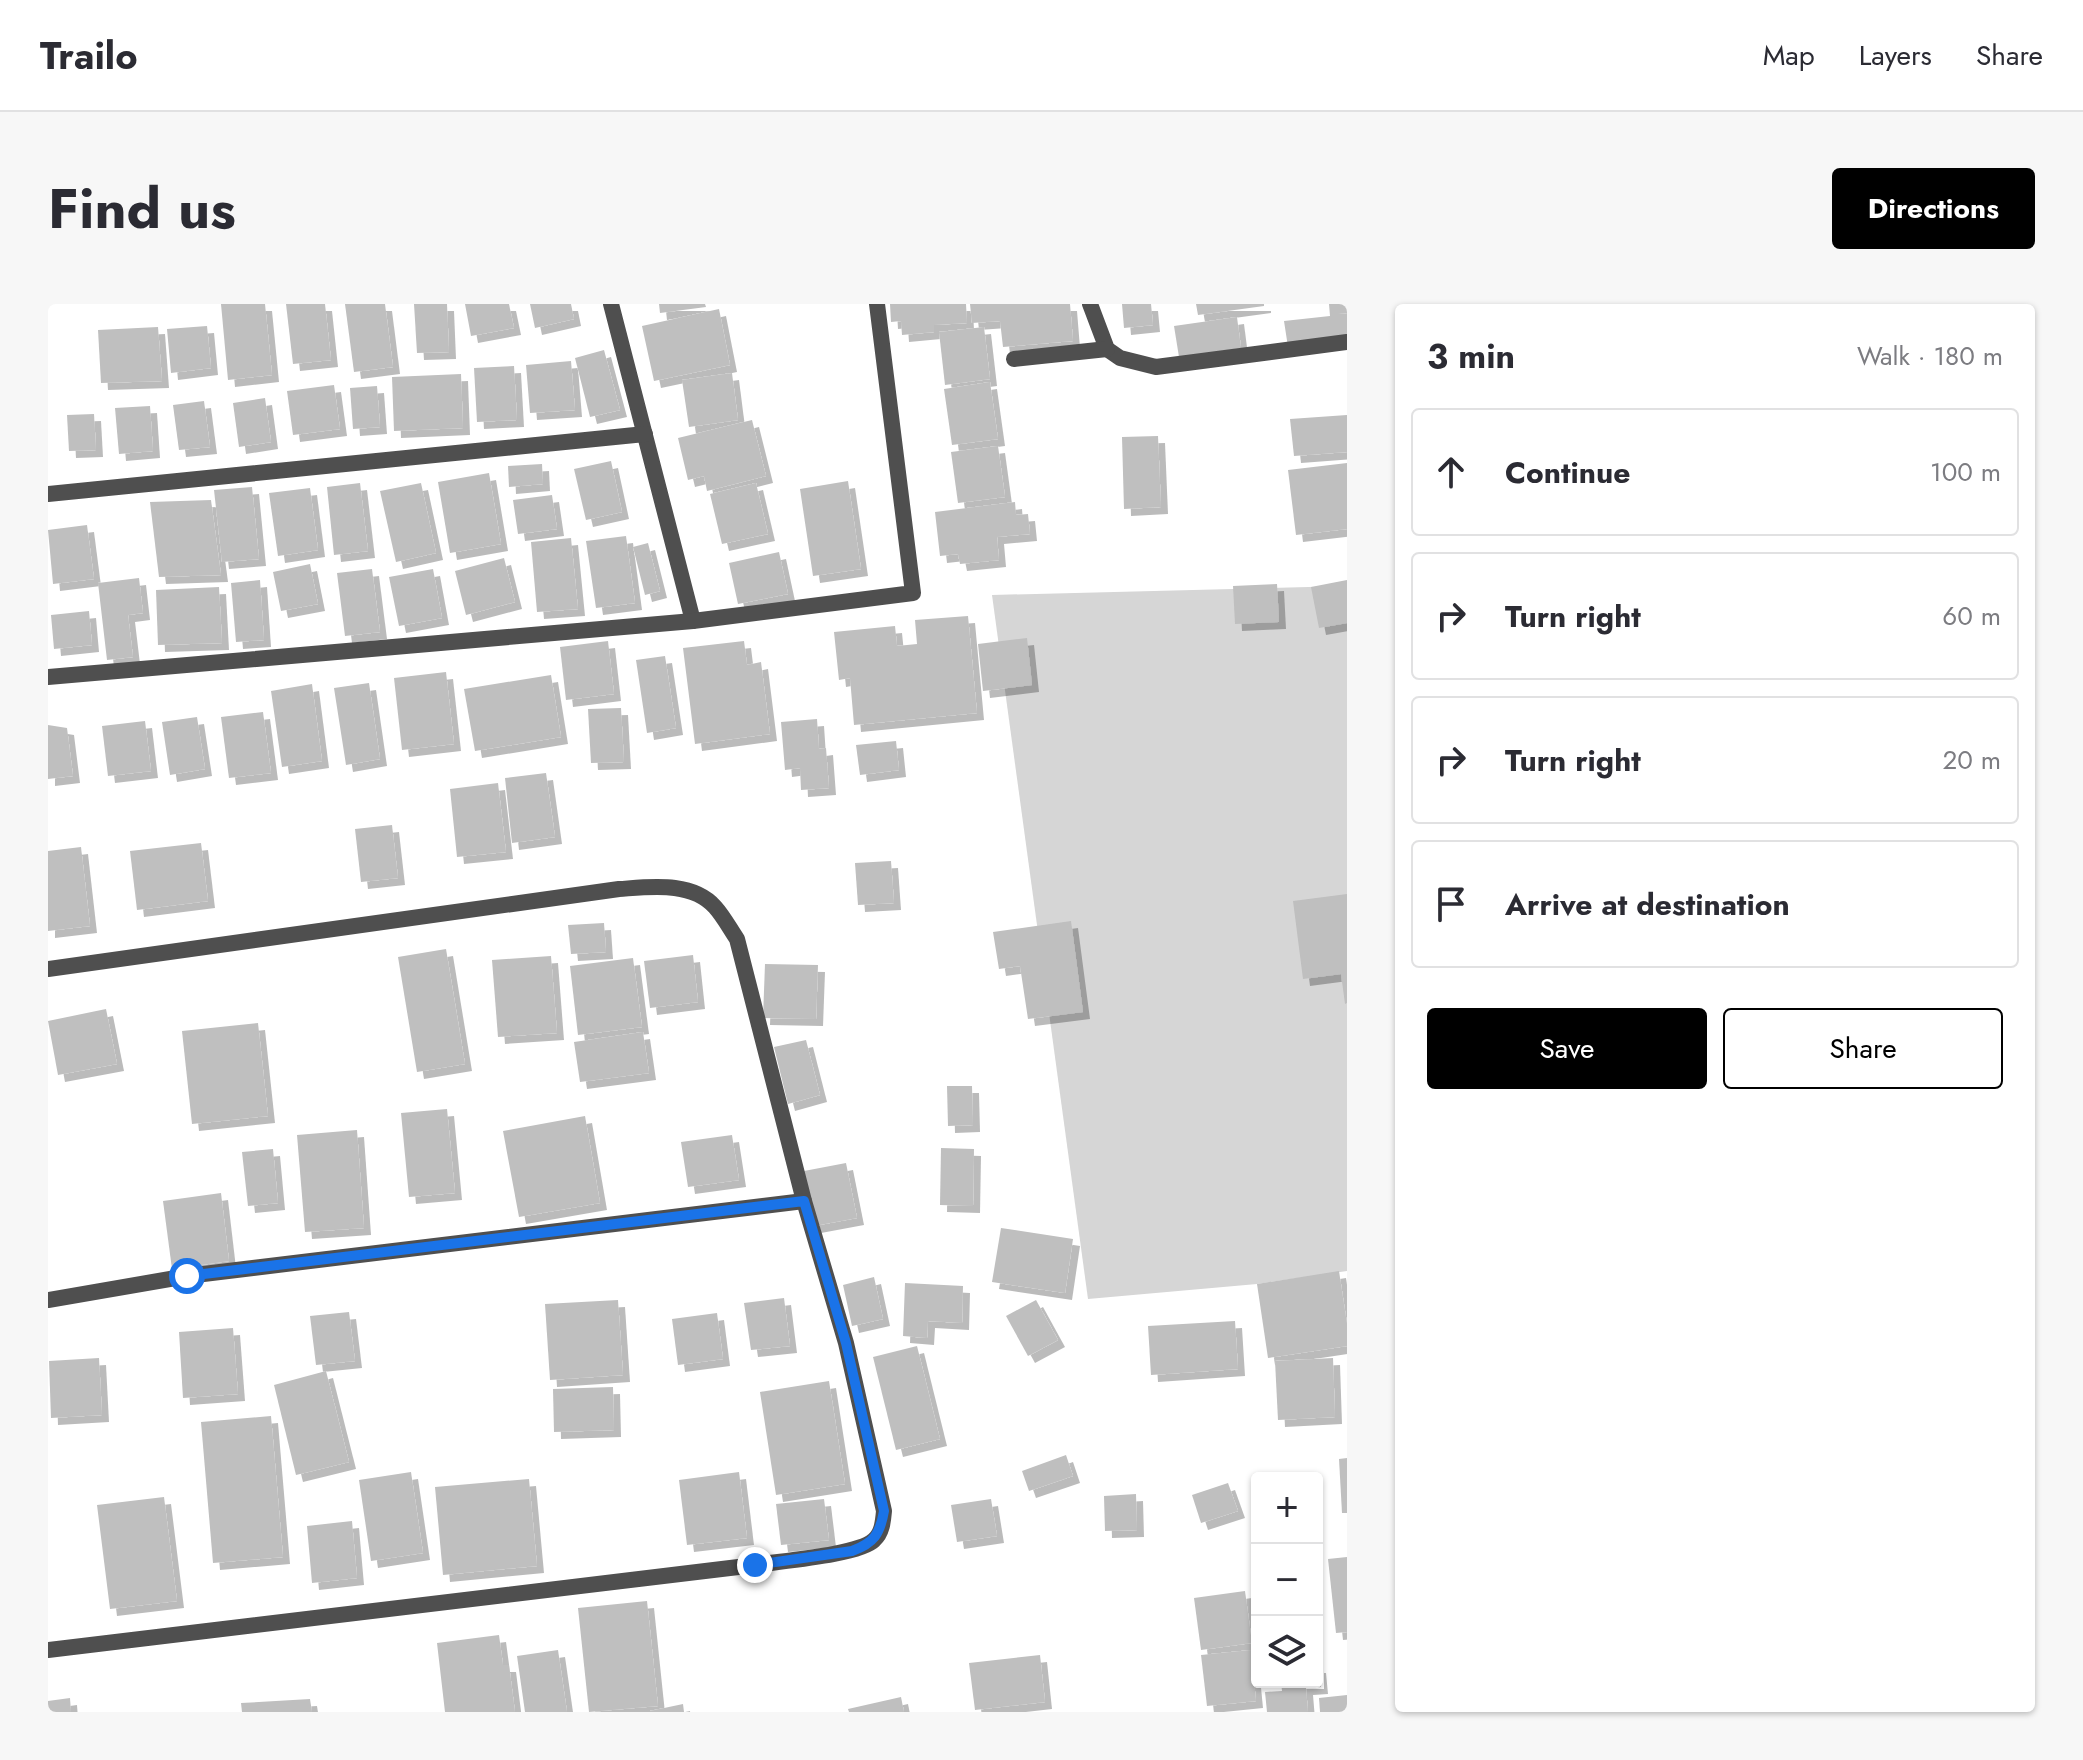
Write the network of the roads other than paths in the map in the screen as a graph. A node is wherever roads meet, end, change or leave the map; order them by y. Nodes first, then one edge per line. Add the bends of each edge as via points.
1 (611, 304) edge
2 (877, 304) edge
3 (1090, 304) edge
4 (1347, 342) edge
5 (1107, 349) junction
6 (1014, 359) dead end
7 (645, 434) junction
8 (48, 494) edge
9 (693, 621) junction
10 (48, 677) edge
11 (48, 969) edge
12 (804, 1201) junction
13 (48, 1300) edge
14 (48, 1650) edge

1 - 7 street
2 - 9 street via 913,593
3 - 5 street
4 - 5 street via 1156,367
5 - 6 street
7 - 8 street
7 - 9 street
9 - 10 street
11 - 12 street via 619,889 688,890 714,905 737,939
12 - 13 street via 187,1276
12 - 14 street via 846,1343 884,1511 876,1539 867,1545 739,1567

